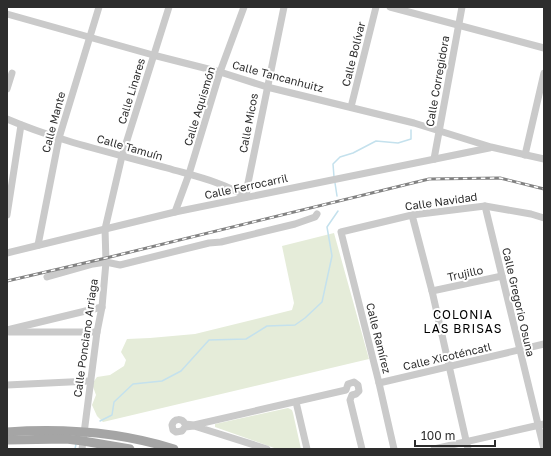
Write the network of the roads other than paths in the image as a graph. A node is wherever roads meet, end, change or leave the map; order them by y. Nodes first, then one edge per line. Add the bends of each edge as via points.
1 (99, 7) edge
2 (169, 7) edge
3 (244, 7) edge
4 (284, 7) edge
5 (376, 7) edge
6 (390, 7) edge
7 (462, 7) edge
8 (7, 14) edge
9 (458, 24) junction
10 (90, 38) junction
11 (544, 48) edge
12 (153, 55) junction
13 (220, 72) junction
14 (12, 73) dead end
15 (544, 74) edge
16 (266, 87) junction
17 (7, 89) edge
18 (351, 107) junction
19 (7, 119) edge
20 (20, 125) junction
21 (439, 131) junction
22 (59, 138) junction
23 (491, 147) junction
24 (525, 155) junction
25 (122, 156) junction
26 (434, 159) junction
27 (544, 159) edge
28 (189, 174) junction
29 (246, 197) junction
30 (485, 206) junction
31 (174, 212) junction
32 (317, 214) dead end
33 (7, 215) edge
34 (412, 215) junction
35 (544, 218) edge
36 (105, 229) junction
37 (342, 232) joint
38 (38, 245) junction
39 (7, 253) edge
40 (106, 262) junction
41 (502, 276) junction
42 (47, 277) dead end
43 (432, 291) junction
44 (102, 307) junction
45 (7, 331) edge
46 (97, 332) junction
47 (544, 344) edge
48 (519, 350) junction
49 (449, 368) junction
50 (90, 381) junction
51 (379, 383) junction
52 (7, 385) edge
53 (296, 402) junction
54 (541, 425) edge
55 (7, 432) edge
56 (7, 440) edge
57 (83, 440) edge
58 (466, 441) junction
59 (252, 446) edge
60 (161, 447) edge
61 (130, 449) edge
62 (174, 449) edge
63 (267, 449) edge
64 (307, 449) edge
65 (362, 449) edge
66 (394, 449) edge
67 (434, 449) edge
68 (468, 449) edge
69 (544, 449) edge

1 - 10 street, Calle Mante
2 - 12 street, Calle Linares
3 - 13 street, Calle Aquismón
4 - 16 street, Calle Micos
5 - 18 street, Calle Bolívar
6 - 9 street
7 - 9 street, Calle Corregidora
8 - 10 street, Calle Tancanhuitz
9 - 11 street
9 - 21 street, Calle Corregidora
10 - 12 street, Calle Tancanhuitz
10 - 22 street, Calle Mante
12 - 13 street, Calle Tancanhuitz
12 - 25 street, Calle Linares
13 - 16 street, Calle Tancanhuitz
13 - 28 street, Calle Aquismón
14 - 17 street
15 - 24 street
16 - 18 street, Calle Tancanhuitz
16 - 29 street, Calle Micos
18 - 21 street, Calle Tancanhuitz
19 - 20 street, Calle Tamuín
20 - 22 street, Calle Tamuín
20 - 33 street
21 - 23 street, Calle Tancanhuitz
21 - 26 street, Calle Corregidora
22 - 25 street, Calle Tamuín
22 - 38 street, Calle Mante
23 - 24 street, Calle Tancanhuitz
23 - 26 street, Calle Ferrocarril
24 - 27 street, Calle Tancanhuitz
25 - 28 street, Calle Tamuín
25 - 36 street, Calle Linares
26 - 29 street, Calle Ferrocarril
28 - 29 street, Calle Tamuín via 234,189
28 - 31 street, Calle Aquismón
29 - 31 street, Calle Ferrocarril
30 - 34 street, Calle Navidad
30 - 35 street, Calle Navidad
30 - 41 street, Calle Gregorio Osuna
31 - 36 street, Calle Ferrocarril
32 - 40 street via 294,224 120,265
34 - 37 street, Calle Navidad
34 - 43 street
36 - 38 street, Calle Ferrocarril
36 - 40 street, Calle Ponciano Arriaga
37 - 51 street, Calle Ramírez
38 - 39 street, Calle Ferrocarril
40 - 42 street
40 - 44 street, Calle Ponciano Arriaga
41 - 43 street, Trujillo
41 - 48 street, Calle Gregorio Osuna
43 - 49 street
44 - 45 street
44 - 46 street, Calle Ponciano Arriaga
45 - 46 street
46 - 50 street, Calle Ponciano Arriaga
47 - 48 street, Calle Xicoténcatl
48 - 49 street, Calle Xicoténcatl
48 - 54 street, Calle Gregorio Osuna
49 - 51 street, Calle Xicoténcatl
49 - 58 street
50 - 52 street
50 - 57 street, Calle Ponciano Arriaga
51 - 66 street, Calle Ramírez
53 - 59 street via 194,425 185,424 178,419 172,425 176,432 194,426
53 - 64 street
53 - 65 street via 346,390 348,384 356,383 359,391 352,395 350,400
54 - 58 street
54 - 69 street, Calle Gregorio Osuna
55 - 57 main road
56 - 57 main road
57 - 60 main road
57 - 61 main road
58 - 67 street
58 - 68 street
59 - 63 street
60 - 62 main road

